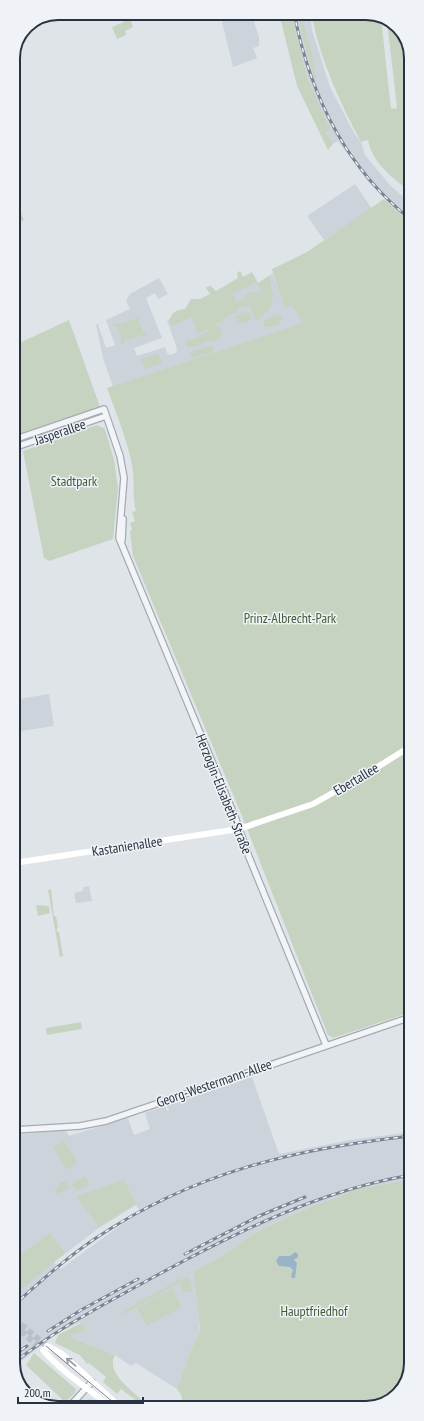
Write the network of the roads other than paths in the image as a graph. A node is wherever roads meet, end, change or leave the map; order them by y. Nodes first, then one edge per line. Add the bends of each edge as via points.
1 (104, 409) joint
2 (106, 416) junction
3 (20, 438) edge
4 (20, 446) edge
5 (404, 750) edge
6 (239, 828) junction
7 (20, 862) edge
8 (404, 1019) edge
9 (326, 1045) junction
10 (20, 1130) edge
11 (92, 1382) junction
12 (86, 1388) junction
13 (74, 1401) edge
14 (103, 1401) edge
15 (113, 1401) edge

1 - 2 street, Herzogin-Elisabeth-Straße
1 - 3 street, Jasperallee
2 - 4 street, Jasperallee
2 - 6 street, Herzogin-Elisabeth-Straße via 122,468 124,489 121,542
5 - 6 main road, Ebertallee via 300,810
6 - 7 main road, Kastanienallee
6 - 9 street, Herzogin-Elisabeth-Straße via 256,876
8 - 9 street, Georg-Westermann-Allee
9 - 10 street, Georg-Westermann-Allee via 106,1121 80,1126
11 - 12 street
11 -> 12 main road via 62,1354 45,1348 54,1363
11 - 15 main road
12 - 13 street
12 - 14 main road

